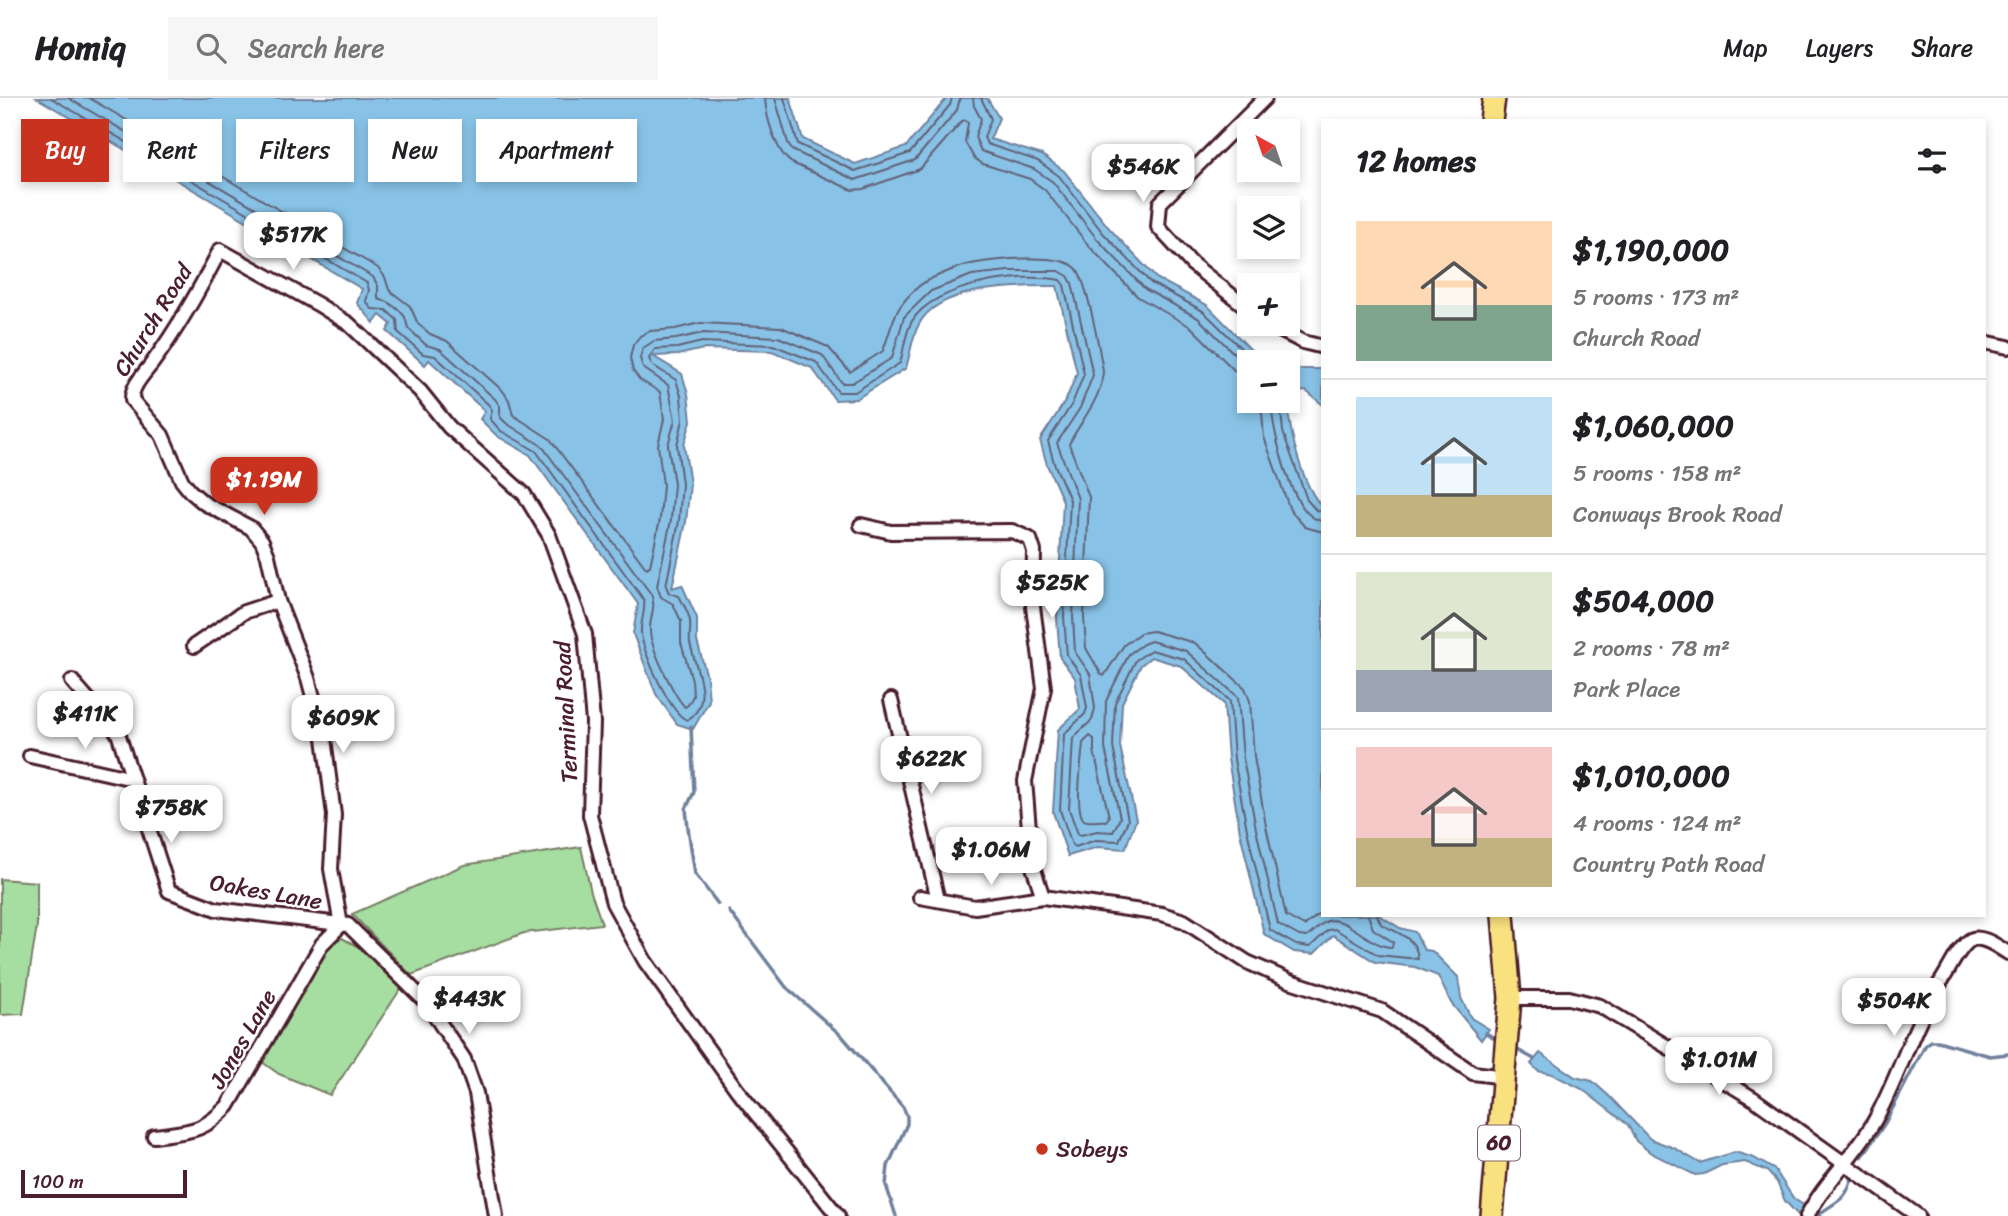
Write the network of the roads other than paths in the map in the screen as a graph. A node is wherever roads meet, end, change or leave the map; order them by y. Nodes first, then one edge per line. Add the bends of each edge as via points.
1 (1265, 98) edge
2 (1494, 98) edge
3 (1490, 119) edge
4 (220, 250) joint
5 (1237, 300) edge
6 (1291, 336) edge
7 (1986, 342) edge
8 (1321, 346) edge
9 (2008, 347) edge
10 (861, 525) dead end
11 (278, 601) junction
12 (194, 646) dead end
13 (72, 681) dead end
14 (891, 699) dead end
15 (30, 756) dead end
16 (132, 779) junction
17 (920, 897) dead end
18 (1043, 897) junction
19 (937, 900) junction
20 (1503, 917) edge
21 (341, 925) junction
22 (2008, 953) edge
23 (1510, 998) junction
24 (1505, 1073) junction
25 (154, 1136) dead end
26 (1846, 1163) junction
27 (1809, 1212) edge
28 (496, 1216) edge
29 (838, 1216) edge
30 (1492, 1216) edge
31 (1918, 1216) edge

1 - 5 street via 1160,203 1157,227 1192,264
2 - 3 main road
4 - 11 street, Church Road via 166,345 136,385 132,400 162,435 190,491 258,534
4 - 29 street, Terminal Road via 349,324 420,391 449,427 524,494 549,535 585,634 593,722 590,815 613,903 645,961 737,1090
6 - 8 street
7 - 9 street
10 - 18 street via 891,532 1012,531 1030,539 1033,607 1045,688 1025,781 1032,864
11 - 12 street via 244,612
11 - 21 street, Church Road via 308,678 324,738 334,815 331,869
13 - 16 street, Oakes Lane via 118,733
14 - 19 street
15 - 16 street
16 - 21 street, Oakes Lane via 169,891 216,909
17 - 19 street
18 - 19 street via 975,906
18 - 24 street via 1184,921 1247,962 1382,1011 1473,1073
20 - 23 main road, 60
21 - 25 street, Jones Lane via 322,944 228,1106 197,1130
21 - 28 street via 348,925 425,1000 464,1059 476,1093
22 - 26 street via 1982,939 1967,942 1938,985 1875,1120
23 - 24 main road, 60
23 - 26 street via 1569,998 1600,1006 1754,1099
24 - 30 main road, 60
26 - 27 street
26 - 31 street

